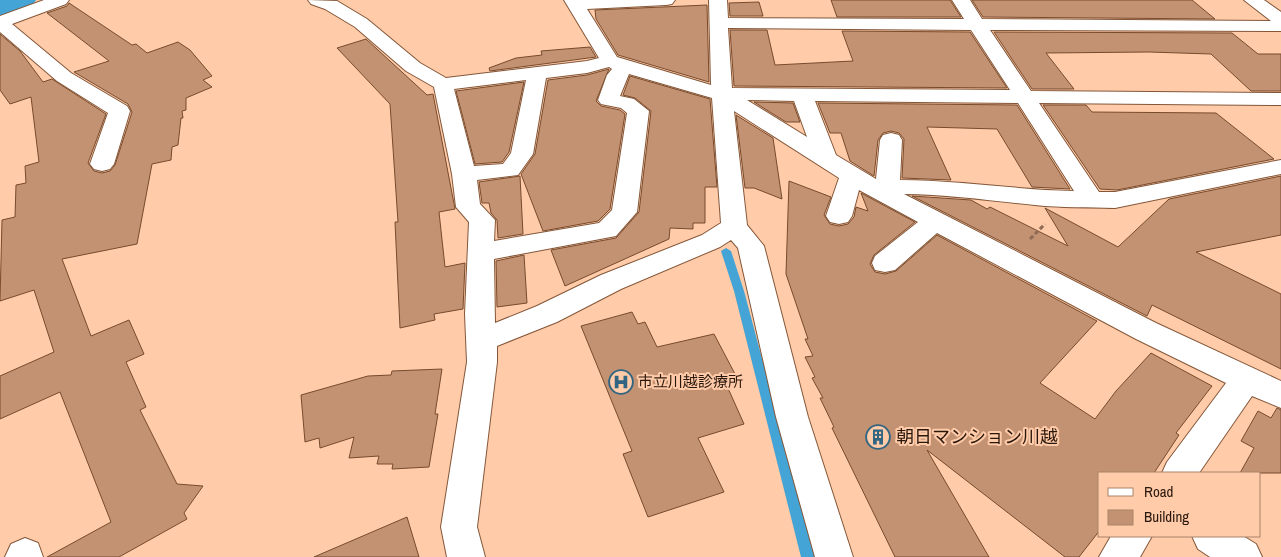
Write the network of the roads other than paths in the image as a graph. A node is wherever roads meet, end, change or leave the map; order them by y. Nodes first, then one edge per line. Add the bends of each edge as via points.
1 (60, 0) edge
2 (317, 0) edge
3 (666, 0) edge
4 (961, 0) edge
5 (1253, 0) edge
6 (575, 2) edge
7 (719, 12) edge
8 (1281, 20) edge
9 (0, 22) edge
10 (976, 24) junction
11 (1281, 26) edge
12 (618, 64) junction
13 (537, 73) junction
14 (443, 84) junction
15 (722, 94) junction
16 (802, 95) junction
17 (1025, 98) junction
18 (1281, 99) edge
19 (891, 140) dead end
20 (826, 159) junction
21 (102, 164) dead end
22 (1281, 167) edge
23 (464, 174) junction
24 (870, 183) junction
25 (1094, 201) junction
26 (839, 216) dead end
27 (935, 220) junction
28 (734, 227) junction
29 (480, 253) junction
30 (885, 263) dead end
31 (482, 340) junction
32 (1247, 378) junction
33 (1281, 395) edge
34 (1180, 472) edge
35 (1132, 537) edge
36 (1213, 537) edge
37 (466, 557) edge
38 (834, 557) edge
39 (1118, 557) edge
40 (1243, 557) edge

1 - 9 street
2 - 14 street via 361,23 412,67
3 - 6 street
4 - 10 street
5 - 8 street
6 - 12 street
7 - 10 street
7 - 15 street
9 - 21 street via 64,77 119,111
10 - 11 street
10 - 17 street
12 - 13 street
12 - 15 street
12 - 29 street via 608,100 627,103 638,111 624,212 607,230
13 - 14 street
13 - 23 street via 522,154 510,170
14 - 23 street
15 - 16 street
15 - 20 street
15 - 28 street
16 - 17 street
16 - 20 street
17 - 18 street
17 - 25 street
19 - 24 street
20 - 24 street
22 - 25 street via 1115,200
23 - 29 street via 468,207 482,220
24 - 25 street
24 - 26 street
24 - 27 street
27 - 30 street
27 - 32 street via 1146,331
28 - 31 street via 711,241
28 - 38 street via 750,246 792,417
29 - 31 street
31 - 37 street via 482,362 459,527
32 - 33 street
32 - 34 street
35 - 39 street
36 - 40 street

